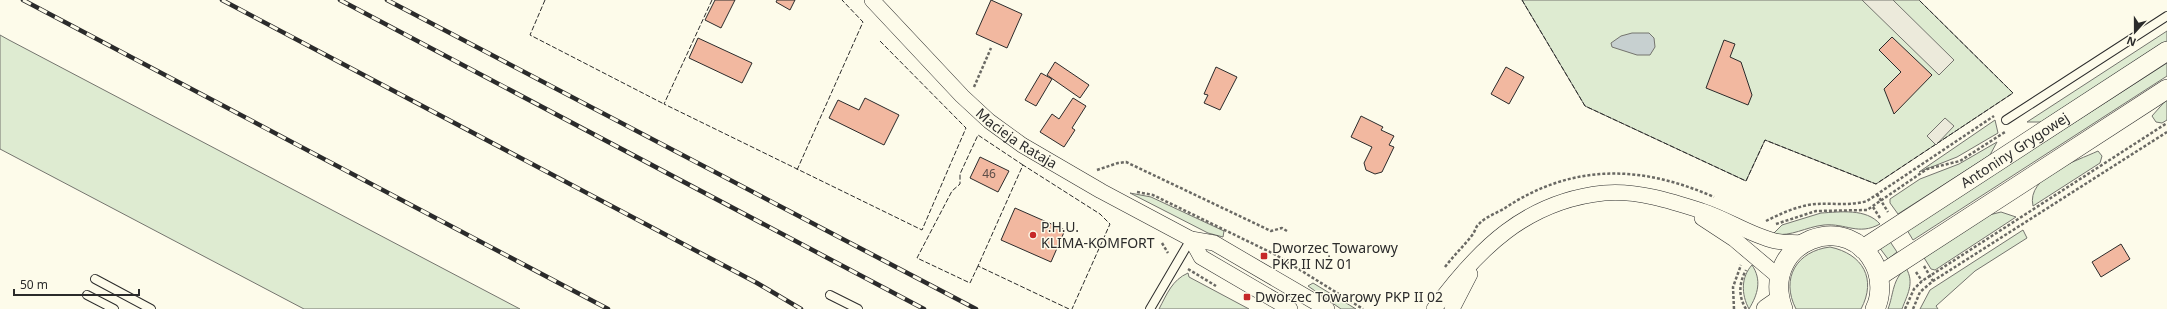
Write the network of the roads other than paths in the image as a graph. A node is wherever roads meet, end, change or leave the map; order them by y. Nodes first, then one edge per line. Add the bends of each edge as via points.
1 (872, 0) edge
2 (2167, 16) edge
3 (2167, 51) edge
4 (2167, 90) edge
5 (2006, 120) dead end
6 (1681, 204) junction
7 (1191, 239) junction
8 (1803, 243) junction
9 (1486, 248) junction
10 (1863, 249) junction
11 (1879, 276) junction
12 (1779, 277) junction
13 (95, 280) dead end
14 (87, 295) dead end
15 (830, 295) dead end
16 (1776, 306) edge
17 (114, 309) edge
18 (152, 309) edge
19 (858, 309) edge
20 (1150, 309) edge
21 (1290, 309) edge
22 (1327, 309) edge
23 (1434, 309) edge
24 (1452, 309) edge
25 (1875, 309) edge

1 - 7 street, Macieja Rataja via 989,121 1042,158
2 - 5 lane
3 - 10 street, Antoniny Grygowej
4 - 11 street
6 - 8 street via 1774,240
6 - 9 street via 1635,194 1604,193 1539,211 1505,231
6 - 12 street via 1747,249
7 - 20 lane
7 - 21 street via 1201,257
7 - 22 street, Macieja Rataja via 1214,243
8 - 10 street via 1818,237 1834,236 1849,239
8 - 12 street via 1790,253
9 - 23 street via 1451,285
9 - 24 street via 1459,292
10 - 11 street via 1873,261
11 - 25 street via 1880,292
12 - 16 street
13 - 18 lane
14 - 17 lane
15 - 19 lane

